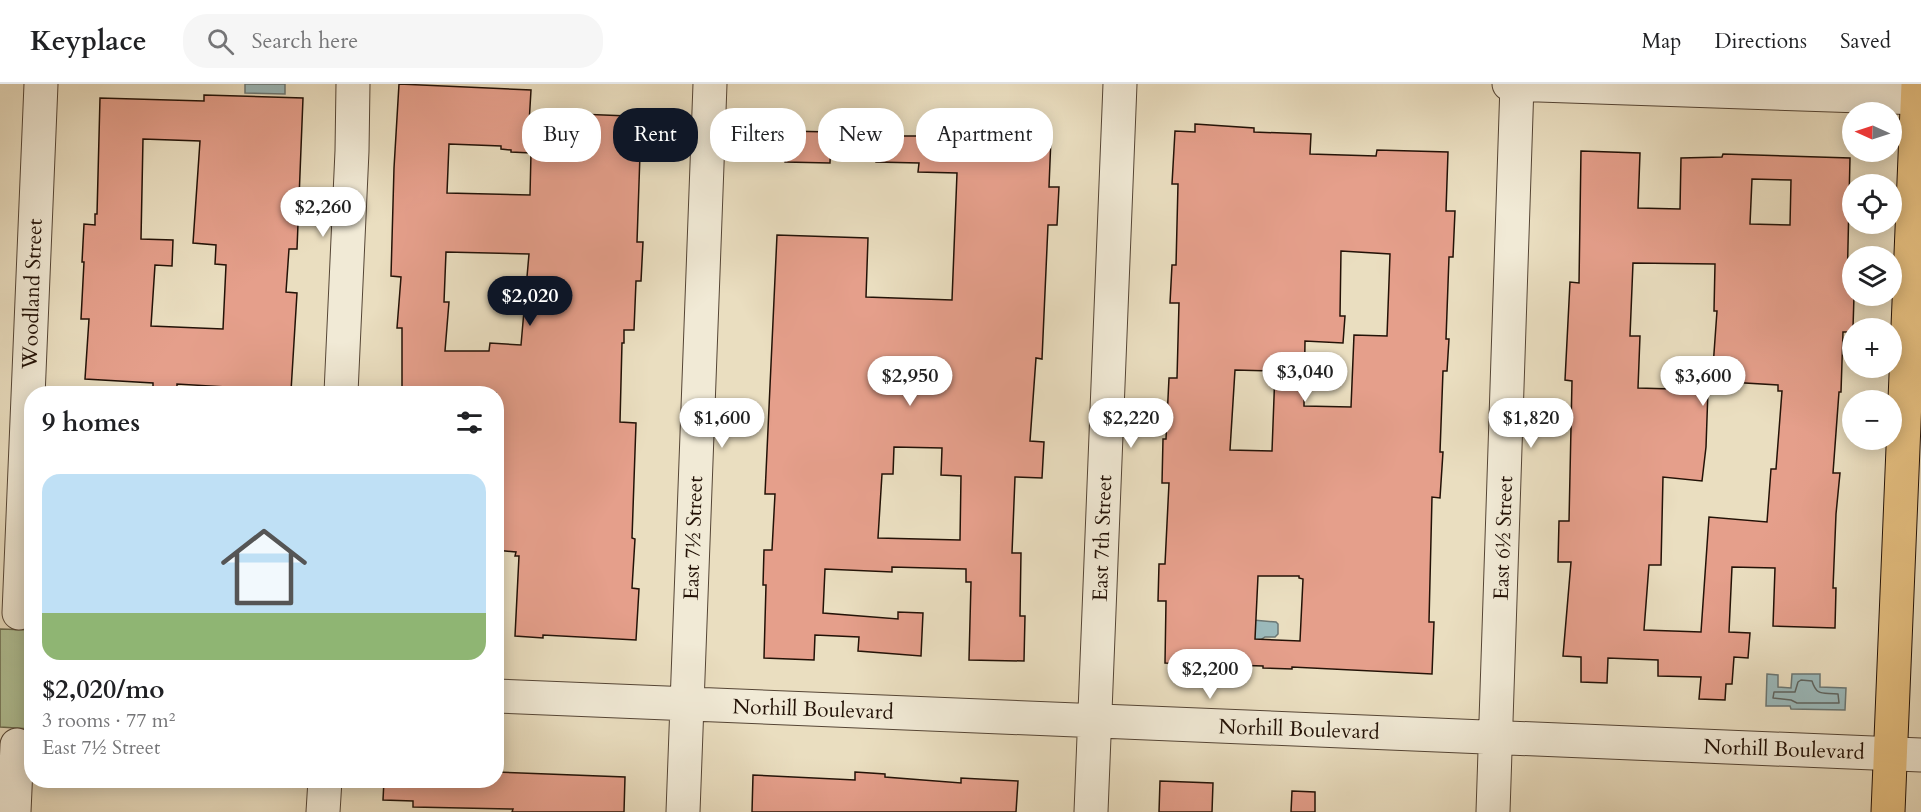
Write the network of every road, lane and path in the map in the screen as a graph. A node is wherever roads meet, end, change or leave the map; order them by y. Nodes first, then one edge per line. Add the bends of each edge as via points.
1 (41, 84) edge
2 (353, 84) edge
3 (710, 84) edge
4 (1119, 84) edge
5 (1509, 84) edge
6 (1517, 84) edge
7 (1911, 94) edge
8 (27, 386) edge
9 (341, 386) edge
10 (24, 459) edge
11 (17, 613) edge
12 (504, 696) edge
13 (687, 704) junction
14 (1095, 721) junction
15 (1497, 738) junction
16 (16, 745) edge
17 (1906, 754) edge
18 (324, 788) edge
19 (14, 812) edge
20 (323, 812) edge
21 (682, 812) edge
22 (1091, 812) edge
23 (1493, 812) edge
24 (1888, 812) edge

1 - 8 street, Woodland Street
2 - 9 street
3 - 13 street, East 7½ Street
4 - 14 street, East 7th Street
5 - 6 street
6 - 7 street
6 - 15 street, East 6½ Street
7 - 17 main road
10 - 11 street, Woodland Street
12 - 13 street, Norhill Boulevard
13 - 14 street, Norhill Boulevard
13 - 21 street, East 7½ Street
14 - 15 street, Norhill Boulevard
14 - 22 street, East 7th Street
15 - 17 street, Norhill Boulevard
15 - 23 street, East 6½ Street
16 - 19 street
17 - 24 main road
18 - 20 street

